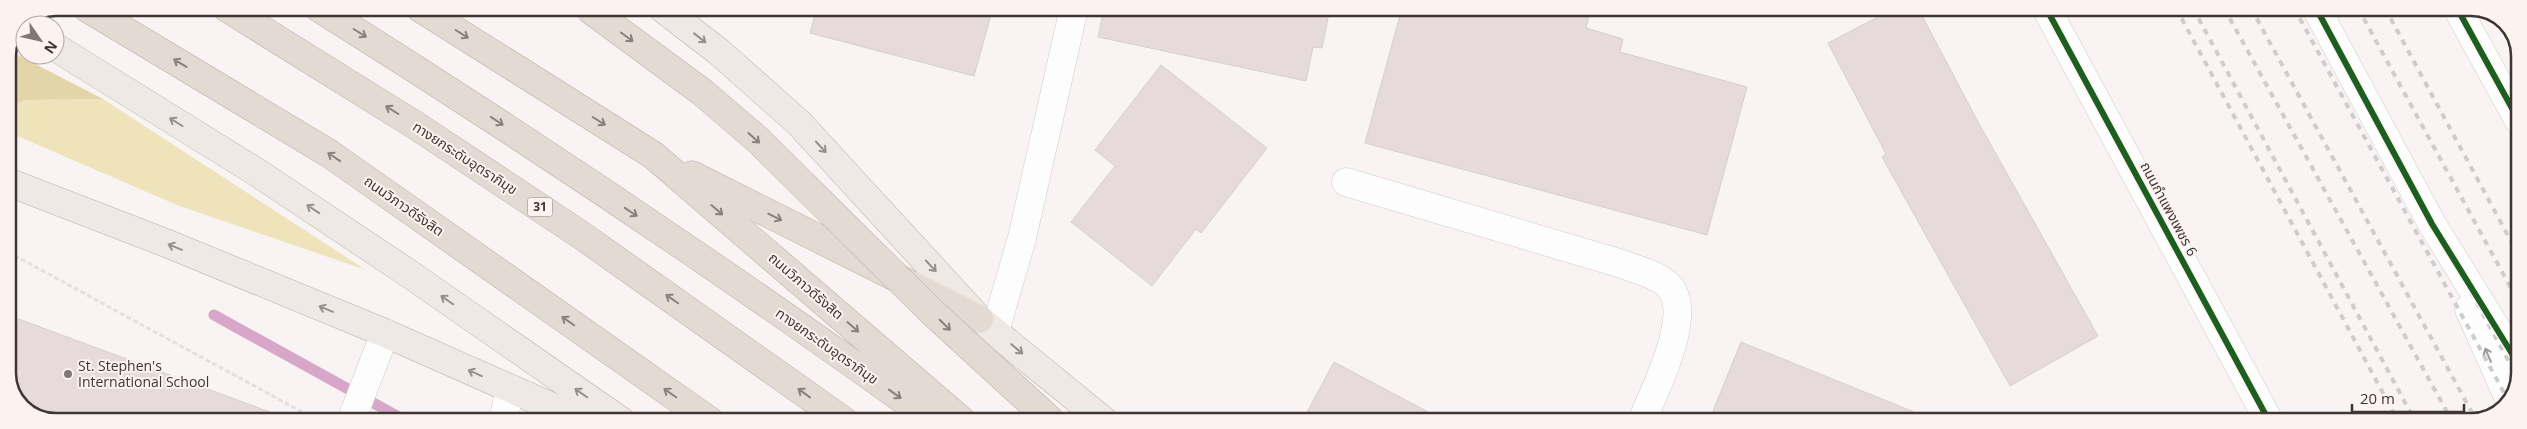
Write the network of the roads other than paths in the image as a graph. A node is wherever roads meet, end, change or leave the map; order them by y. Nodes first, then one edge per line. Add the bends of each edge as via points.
1 (100, 16) edge
2 (240, 16) edge
3 (332, 16) edge
4 (433, 16) edge
5 (599, 16) edge
6 (673, 16) edge
7 (1072, 16) edge
8 (2051, 17) edge
9 (2321, 17) edge
10 (2462, 17) edge
11 (65, 54) edge
12 (2511, 106) edge
13 (653, 155) junction
14 (1346, 182) dead end
15 (16, 185) edge
16 (2432, 224) junction
17 (992, 319) junction
18 (385, 334) junction
19 (2510, 351) edge
20 (510, 389) junction
21 (2505, 392) edge
22 (354, 412) edge
23 (505, 412) edge
24 (564, 412) edge
25 (608, 412) edge
26 (698, 412) edge
27 (832, 412) edge
28 (921, 412) edge
29 (952, 412) edge
30 (1042, 412) edge
31 (1095, 412) edge
32 (1645, 413) edge
33 (2264, 413) edge

26 -> 1 highway, ถนนวิภาวดีรังสิต via 330,154
27 -> 2 highway, ทางยกระดับอุตราภิมุข / 31 via 573,229 415,125
3 -> 28 highway, ทางยกระดับอุตราภิมุข via 481,110 816,337
4 -> 13 highway, ถนนวิภาวดีรังสิต
5 -> 30 highway, bridge via 702,92 758,140 932,312
6 -> 17 main road via 719,52 799,123
7 - 17 street via 1022,238
8 - 33 street, ถนนกำแพงเพชร 6
9 - 16 street
10 - 12 street
25 -> 11 main road via 412,275 258,173
13 -> 17 highway
13 -> 29 highway, ถนนวิภาวดีรังสิต
14 - 32 street via 1622,264 1663,281 1672,290 1678,306 1677,331
18 -> 15 main road
16 - 19 street
21 -> 16 street
17 -> 31 main road
20 -> 18 main road
18 - 22 street
20 - 23 street
20 - 24 main road

